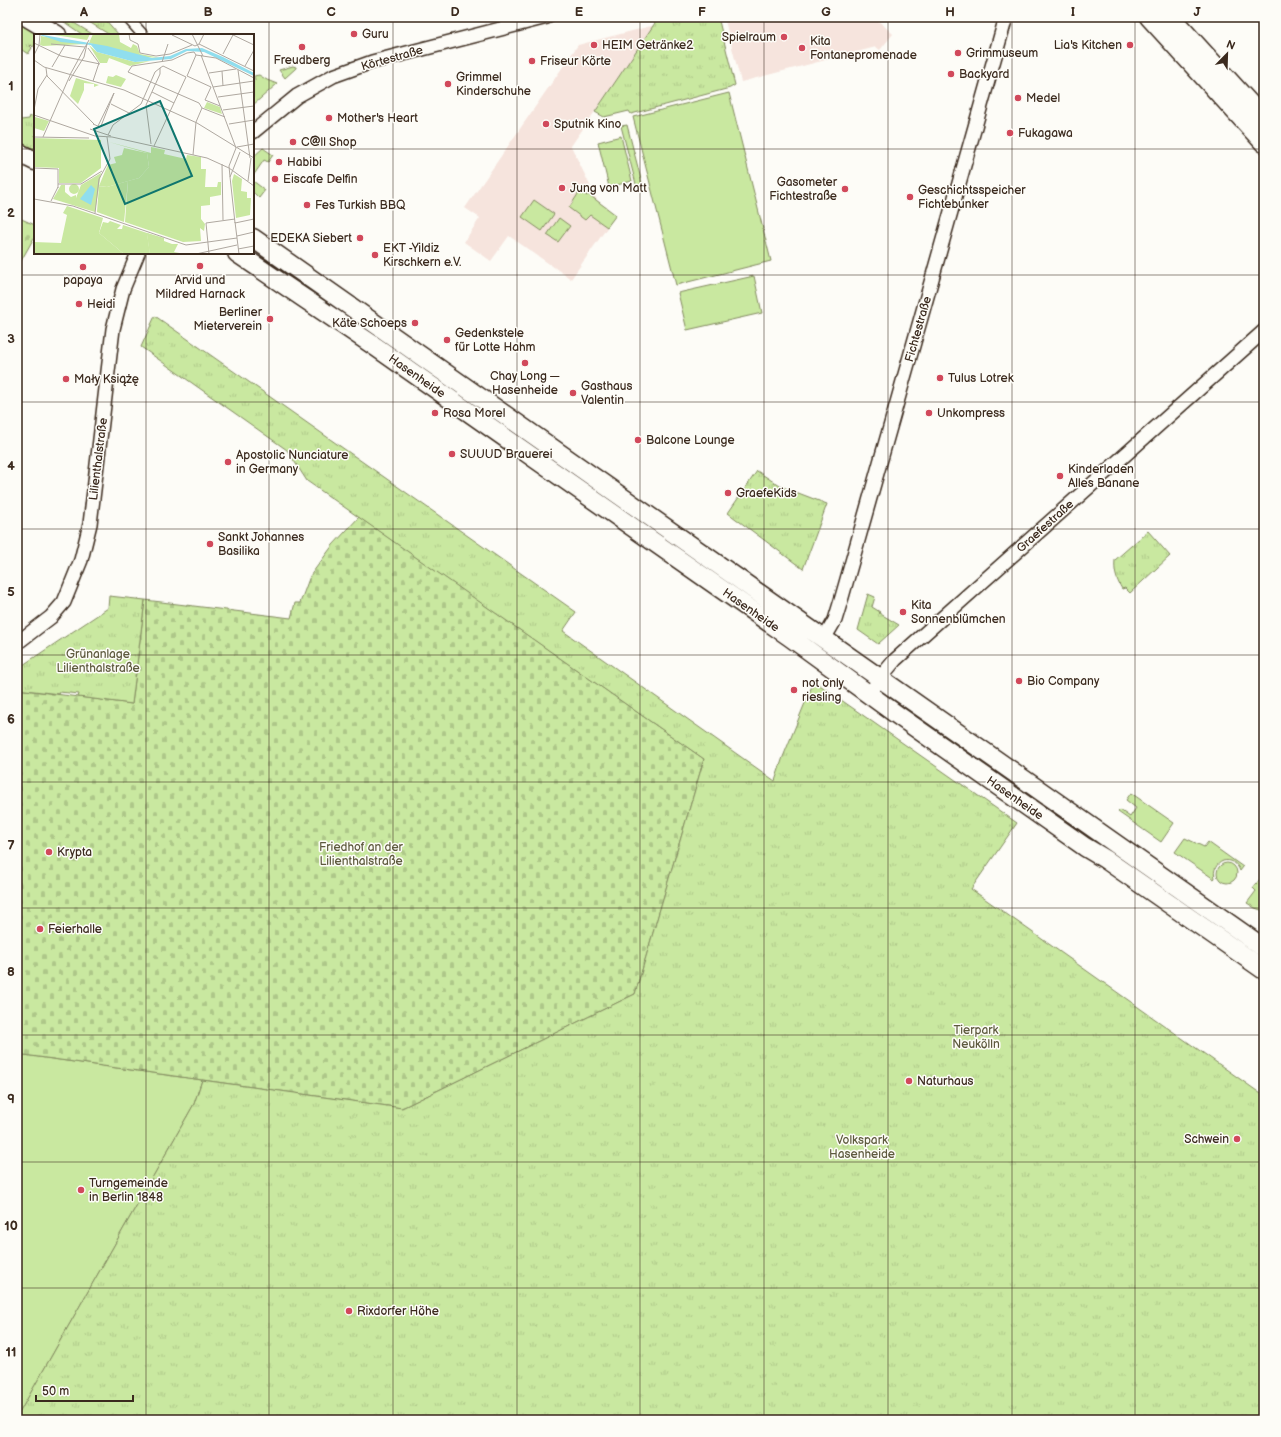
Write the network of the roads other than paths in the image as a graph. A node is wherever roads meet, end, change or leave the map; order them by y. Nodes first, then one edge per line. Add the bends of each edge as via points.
1 (27, 17) edge
2 (127, 17) edge
3 (547, 17) edge
4 (1006, 17) edge
5 (1149, 17) edge
6 (1171, 17) edge
7 (55, 34) edge
8 (142, 34) edge
9 (1264, 119) edge
10 (254, 131) edge
11 (1264, 143) edge
12 (17, 152) edge
13 (34, 160) edge
14 (254, 239) edge
15 (138, 254) edge
16 (238, 254) edge
17 (1264, 331) edge
18 (824, 640) junction
19 (17, 643) edge
20 (880, 678) junction
21 (869, 695) junction
22 (935, 717) junction
23 (924, 734) junction
24 (1264, 948) edge
25 (1264, 970) edge

1 - 7 main road
2 - 8 street
3 - 10 street, Körtestraße via 372,62 332,76 297,96
4 - 18 street, Fichtestraße via 842,597 835,620
5 - 11 main road
6 - 9 main road
12 - 13 main road
14 - 18 main road, Hasenheide
15 - 19 street, Lilienthalstraße via 123,289 113,329 90,524 81,560 64,602 51,617
16 - 21 main road, Hasenheide via 383,352
17 - 20 street, Graefestraße via 895,660
18 - 20 main road, Hasenheide
20 - 21 street, Graefestraße
20 - 22 main road, Hasenheide
21 - 23 main road, Hasenheide
22 - 23 main road
22 - 24 main road, Hasenheide
23 - 25 main road, Hasenheide

